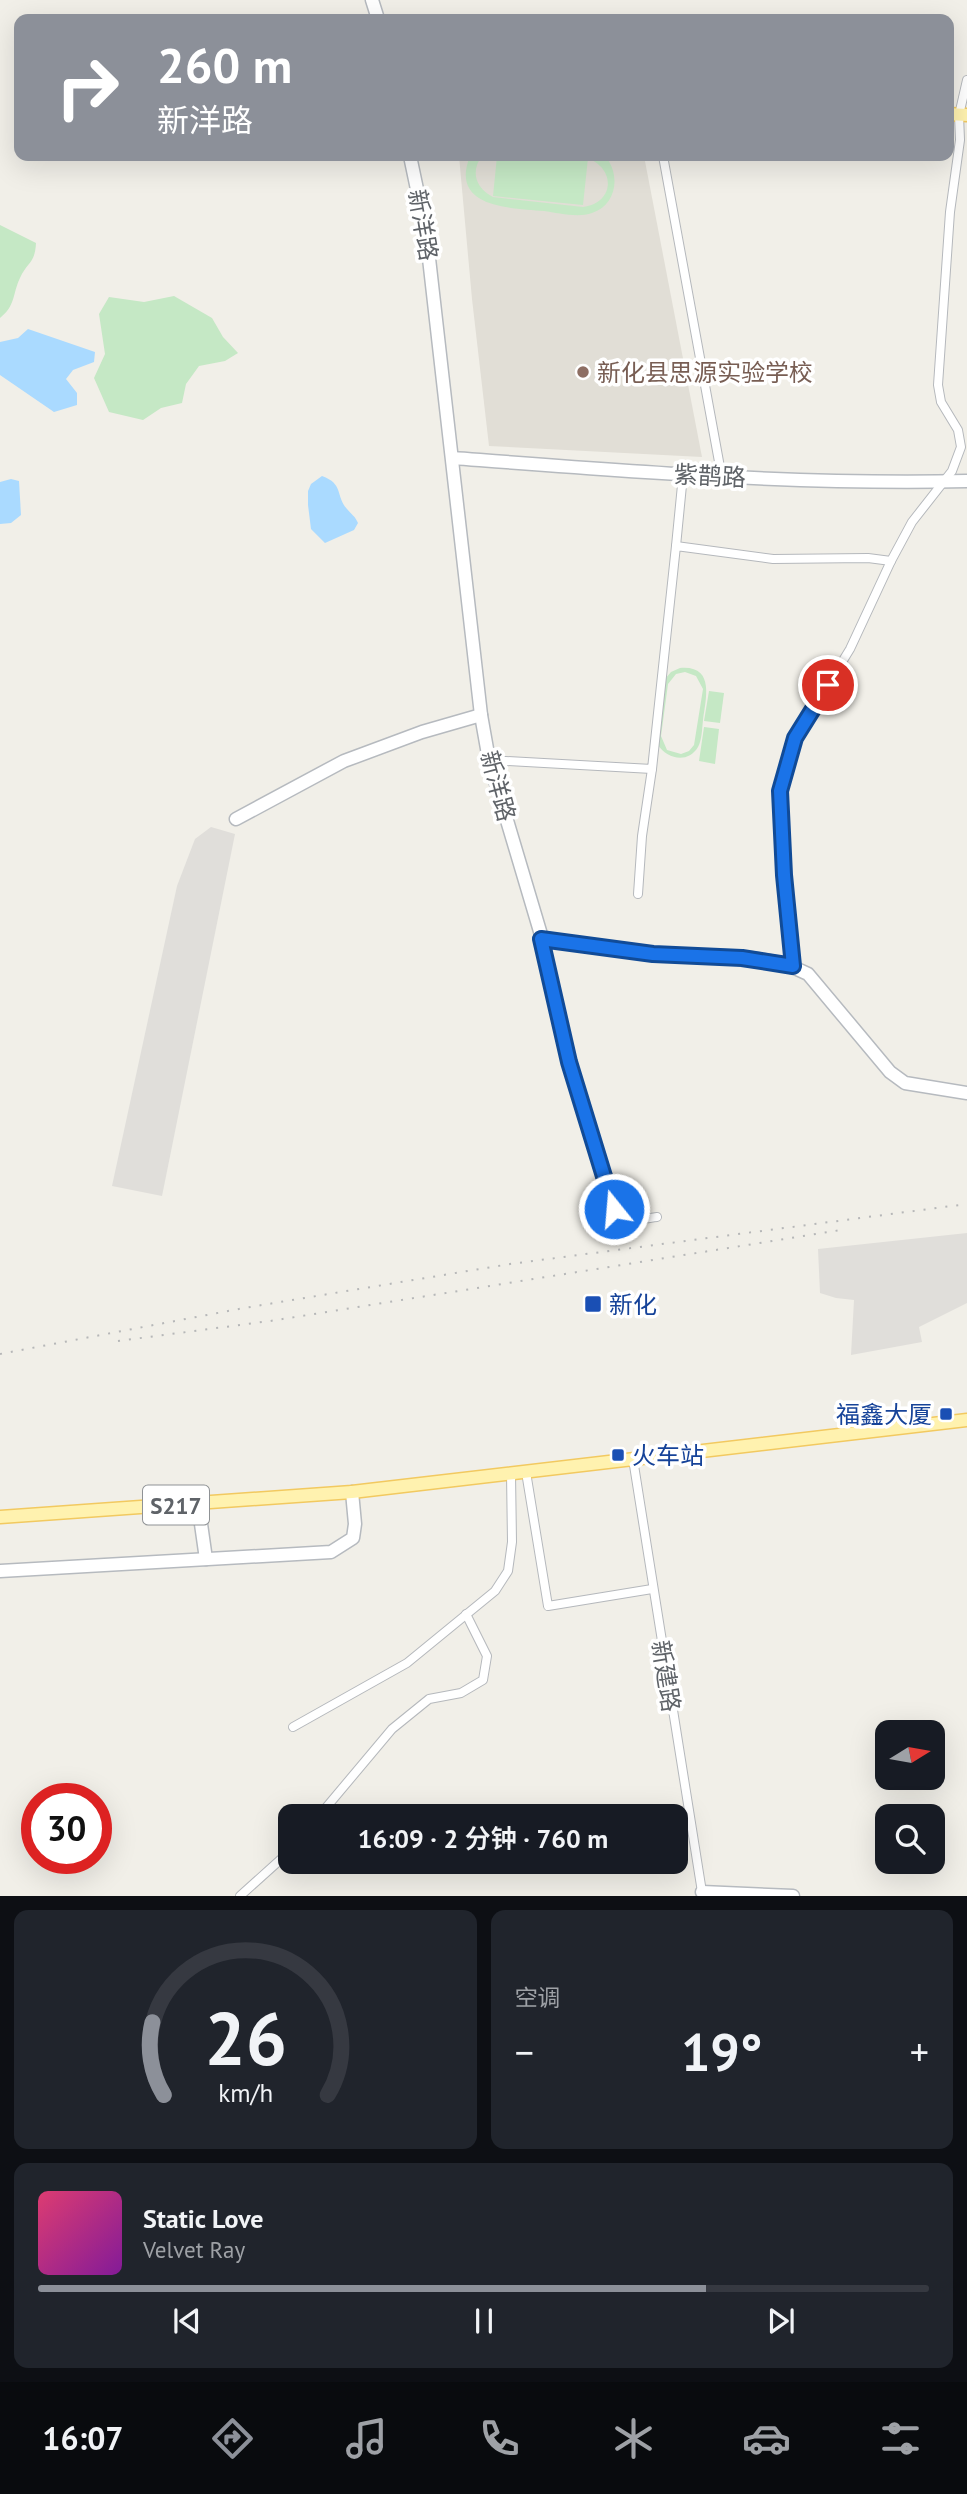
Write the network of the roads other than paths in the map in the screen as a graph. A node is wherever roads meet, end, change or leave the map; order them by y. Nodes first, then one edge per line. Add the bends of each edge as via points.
1 (967, 80) edge
2 (958, 115) edge
3 (411, 161) edge
4 (664, 161) edge
5 (453, 458) junction
6 (683, 475) junction
7 (722, 478) junction
8 (967, 481) edge
9 (945, 482) junction
10 (676, 546) junction
11 (891, 561) junction
12 (481, 715) junction
13 (489, 760) junction
14 (652, 769) junction
15 (236, 820) dead end
16 (638, 894) dead end
17 (541, 939) junction
18 (793, 966) junction
19 (967, 1093) edge
20 (657, 1217) dead end
21 (967, 1420) edge
22 (633, 1459) junction
23 (526, 1472) junction
24 (511, 1474) junction
25 (352, 1492) junction
26 (198, 1503) junction
27 (0, 1517) edge
28 (206, 1559) junction
29 (0, 1571) edge
30 (652, 1589) junction
31 (466, 1615) junction
32 (293, 1727) dead end
33 (329, 1804) edge
34 (278, 1862) edge
35 (702, 1892) joint
36 (240, 1895) edge
37 (793, 1895) edge

1 - 2 street
2 - 9 street via 960,140 950,212 938,385 961,447
3 - 5 street, 新洋路 via 426,232
4 - 7 street
5 - 6 street, 紫鹊路
5 - 12 street, 新洋路
6 - 7 street, 紫鹊路
6 - 10 street
7 - 9 street, 紫鹊路
8 - 9 street, 紫鹊路
9 - 11 street via 912,522
10 - 11 street via 773,559
10 - 14 street
11 - 18 street via 850,649 795,738 780,791
12 - 13 street, 新洋路
12 - 15 street via 344,761
13 - 14 street
13 - 17 street, 新洋路
14 - 16 street
17 - 18 street
17 - 20 street via 569,1062 614,1209 628,1220
18 - 19 street via 808,974 890,1072 905,1083
21 - 22 main road, S217
22 - 23 main road, S217
22 - 30 street, 新建路
23 - 24 main road, S217
23 - 30 street via 548,1606
24 - 25 main road, S217
24 - 31 street via 508,1571 495,1591
25 - 26 main road, S217
25 - 28 street via 353,1538 331,1552
26 - 27 main road, S217
26 - 28 street
28 - 29 street
30 - 35 street, 新建路
31 - 32 street via 407,1663
31 - 33 street via 487,1656 483,1680 461,1693 429,1699 392,1729
34 - 36 street
35 - 37 street

